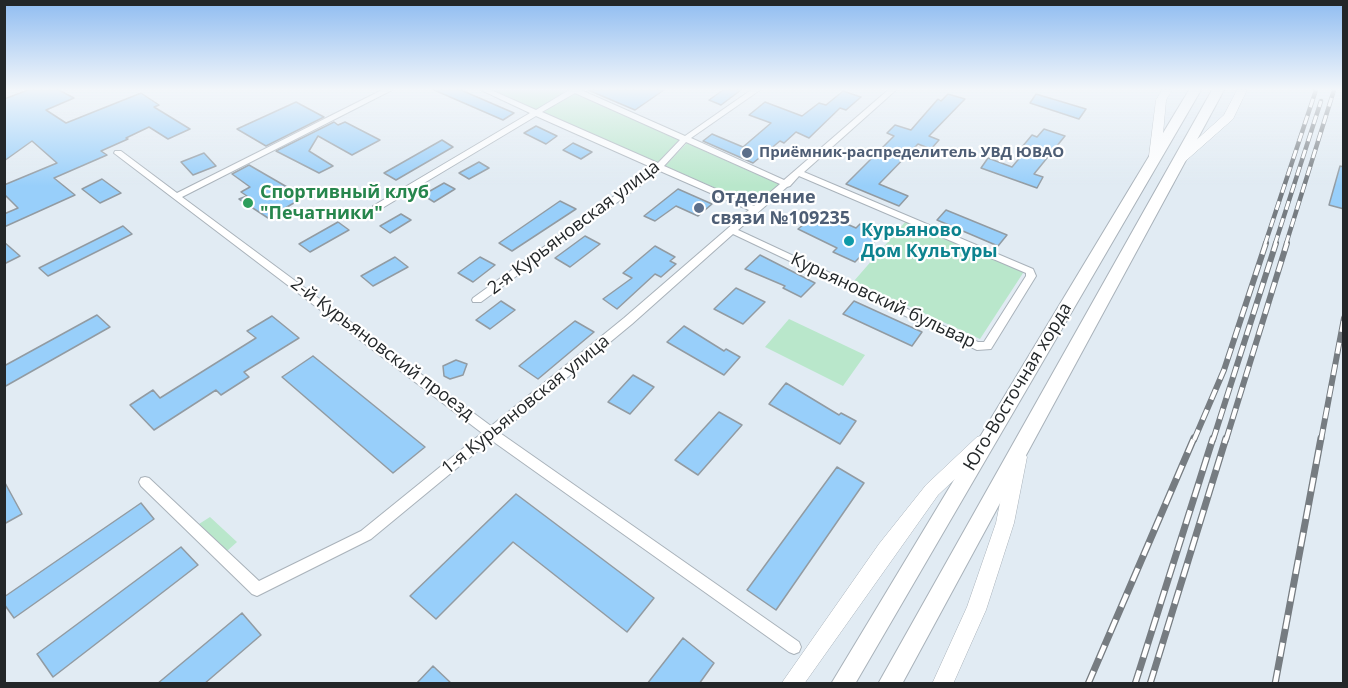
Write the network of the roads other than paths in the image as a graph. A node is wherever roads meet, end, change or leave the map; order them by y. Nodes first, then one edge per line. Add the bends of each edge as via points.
1 (324, 122) edge
2 (522, 122) edge
3 (554, 122) edge
4 (647, 122) edge
5 (710, 122) edge
6 (854, 122) edge
7 (1159, 122) edge
8 (1176, 122) edge
9 (1200, 122) edge
10 (1223, 122) edge
11 (686, 139) junction
12 (118, 153) dead end
13 (1155, 156) junction
14 (1178, 163) junction
15 (658, 168) junction
16 (800, 173) junction
17 (787, 184) junction
18 (178, 196) junction
19 (376, 208) dead end
20 (756, 210) junction
21 (733, 231) junction
22 (477, 300) dead end
23 (491, 433) junction
24 (990, 436) junction
25 (1019, 449) junction
26 (145, 482) dead end
27 (794, 647) dead end
28 (791, 684) edge
29 (842, 684) edge
30 (890, 684) edge
31 (942, 684) edge

1 - 18 street
2 - 19 street
3 - 15 street
4 - 11 street
5 - 11 street, 2-я Курьяновская улица
6 - 16 street, 1-я Курьяновская улица
7 - 13 street
8 - 13 main road, Юго-Восточная хорда
9 - 14 main road, Юго-Восточная хорда
10 - 14 street
11 - 15 street, 2-я Курьяновская улица
11 - 17 street
12 - 18 street, 2-й Курьяновский проезд
13 - 24 main road, Юго-Восточная хорда
14 - 25 main road, Юго-Восточная хорда
15 - 20 street
15 - 22 street, 2-я Курьяновская улица
16 - 17 street, 1-я Курьяновская улица
16 - 21 street, Курьяновский бульвар via 1030,271 1031,276 987,346 976,346
17 - 20 street, 1-я Курьяновская улица
18 - 23 street, 2-й Курьяновский проезд
20 - 21 street, 1-я Курьяновская улица
21 - 23 street, 1-я Курьяновская улица
23 - 26 street, 1-я Курьяновская улица via 366,535 256,589
23 - 27 street, 2-й Курьяновский проезд
24 - 28 street via 933,490
24 - 29 main road, Юго-Восточная хорда
25 - 30 main road, Юго-Восточная хорда
25 - 31 street via 1005,523 976,610

